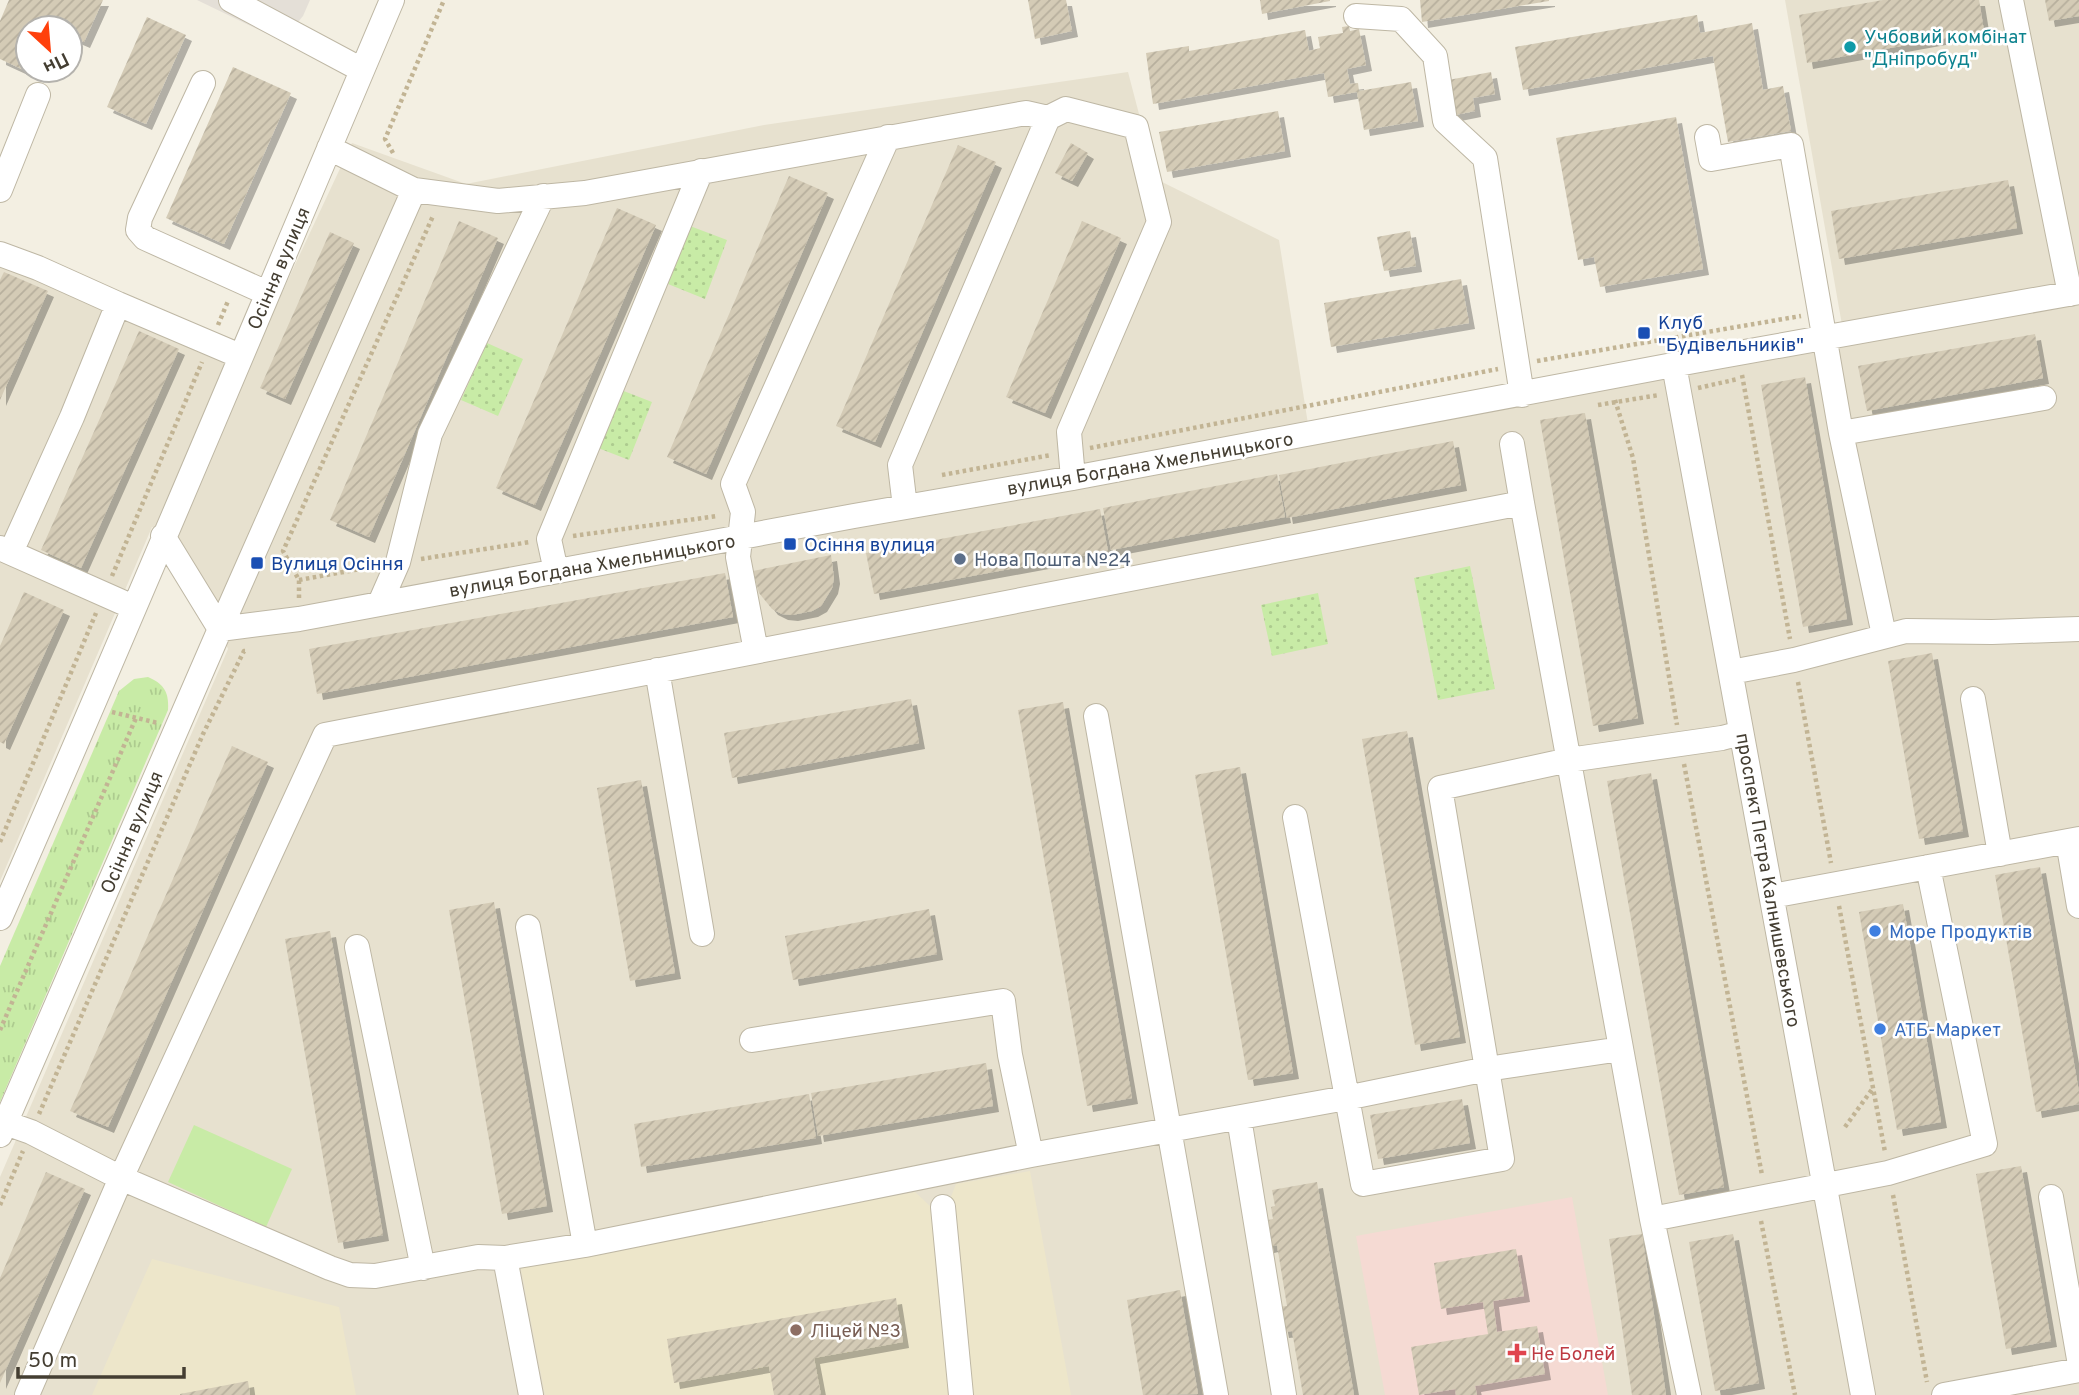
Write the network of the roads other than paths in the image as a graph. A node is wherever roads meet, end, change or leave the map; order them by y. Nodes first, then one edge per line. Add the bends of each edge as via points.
1 (231, 0) edge
2 (392, 0) edge
3 (2011, 0) edge
4 (1356, 16) dead end
5 (362, 69) junction
6 (203, 83) dead end
7 (38, 95) dead end
8 (1048, 118) junction
9 (1707, 136) dead end
10 (888, 137) junction
11 (329, 148) junction
12 (701, 171) junction
13 (0, 190) edge
14 (414, 190) junction
15 (542, 197) junction
16 (0, 254) edge
17 (267, 293) junction
18 (2075, 293) edge
19 (118, 304) junction
20 (1823, 325) junction
21 (240, 355) junction
22 (1674, 365) junction
23 (1522, 395) junction
24 (2043, 398) dead end
25 (1840, 433) junction
26 (1512, 444) dead end
27 (1073, 478) junction
28 (1522, 503) junction
29 (905, 507) junction
30 (163, 536) junction
31 (742, 537) junction
32 (5, 550) edge
33 (556, 571) junction
34 (380, 603) junction
35 (133, 607) junction
36 (219, 629) junction
37 (2079, 629) edge
38 (1884, 635) junction
39 (756, 651) junction
40 (657, 670) junction
41 (1731, 672) junction
42 (1972, 699) dead end
43 (1096, 716) dead end
44 (1741, 733) junction
45 (1569, 760) junction
46 (1295, 817) dead end
47 (2073, 840) edge
48 (2000, 854) junction
49 (1928, 867) junction
50 (1772, 896) junction
51 (2079, 906) edge
52 (0, 918) edge
53 (528, 927) dead end
54 (702, 934) dead end
55 (357, 947) dead end
56 (752, 1040) dead end
57 (1621, 1049) junction
58 (1487, 1069) junction
59 (1346, 1098) junction
60 (1239, 1118) junction
61 (2, 1126) edge
62 (1170, 1130) junction
63 (1031, 1155) junction
64 (121, 1178) junction
65 (1825, 1185) junction
66 (2050, 1197) dead end
67 (943, 1207) dead end
68 (1652, 1219) junction
69 (585, 1245) junction
70 (505, 1258) junction
71 (423, 1268) junction
72 (2079, 1359) edge
73 (2079, 1370) edge
74 (2024, 1388) edge
75 (1857, 1394) edge
76 (27, 1395) edge
77 (531, 1395) edge
78 (961, 1395) edge
79 (1216, 1395) edge
80 (1284, 1395) edge
81 (1689, 1395) edge
82 (1944, 1395) edge

1 - 5 street
2 - 5 street, Осіння вулиця
3 - 18 street
4 - 23 street via 1401,19 1435,56 1446,121 1485,158
5 - 11 street, Осіння вулиця
6 - 17 street via 138,230 145,238
7 - 13 street
8 - 10 street via 1026,113
8 - 27 street via 1066,109 1136,127 1159,222 1069,432
8 - 29 street via 900,465
9 - 20 street via 1711,159 1791,145
10 - 12 street
10 - 31 street via 733,484 743,512
11 - 14 street
11 - 17 street, Осіння вулиця
12 - 15 street
12 - 33 street via 549,539
14 - 15 street via 498,201
14 - 36 street, Осіння вулиця
15 - 34 street via 430,434 398,562
16 - 19 street
17 - 21 street, Осіння вулиця
18 - 20 street, вулиця Богдана Хмельницького
19 - 21 street
19 - 32 street via 72,417
20 - 22 street, вулиця Богдана Хмельницького
20 - 25 street
21 - 30 street, Осіння вулиця
22 - 23 street, вулиця Богдана Хмельницького
22 - 41 street, проспект Петра Калнишевського
23 - 27 street, вулиця Богдана Хмельницького
24 - 25 street
25 - 38 street
26 - 28 street
27 - 29 street, вулиця Богдана Хмельницького
28 - 39 street
28 - 45 street
29 - 31 street, вулиця Богдана Хмельницького
30 - 35 street, Осіння вулиця
30 - 36 street
31 - 33 street, вулиця Богдана Хмельницького
31 - 39 street via 738,557
32 - 35 street
33 - 34 street, вулиця Богдана Хмельницького
34 - 36 street, вулиця Богдана Хмельницького
35 - 52 street, Осіння вулиця
36 - 61 street, Осіння вулиця
37 - 38 street
38 - 41 street
39 - 40 street
40 - 54 street
40 - 64 street via 325,735
41 - 44 street, проспект Петра Калнишевського
42 - 48 street
43 - 62 street
44 - 45 street
44 - 50 street, проспект Петра Калнишевського
45 - 57 street
45 - 58 street via 1440,788
46 - 59 street
47 - 48 street
47 - 51 street
48 - 49 street
49 - 50 street
49 - 65 street via 1985,1144
50 - 65 street, проспект Петра Калнишевського
53 - 69 street
55 - 71 street
56 - 63 street via 1003,1001
57 - 58 street
57 - 68 street
58 - 59 street
58 - 59 street via 1502,1159 1363,1184
59 - 60 street
60 - 62 street
60 - 80 street
61 - 64 street via 31,1132
62 - 63 street
62 - 79 street
63 - 69 street
64 - 71 street via 350,1275
64 - 76 street
65 - 68 street via 1760,1191
65 - 75 street, проспект Петра Калнишевського
66 - 72 street
67 - 78 street
68 - 81 street
69 - 70 street
70 - 71 street via 478,1257
70 - 77 street
73 - 74 street
74 - 82 street

